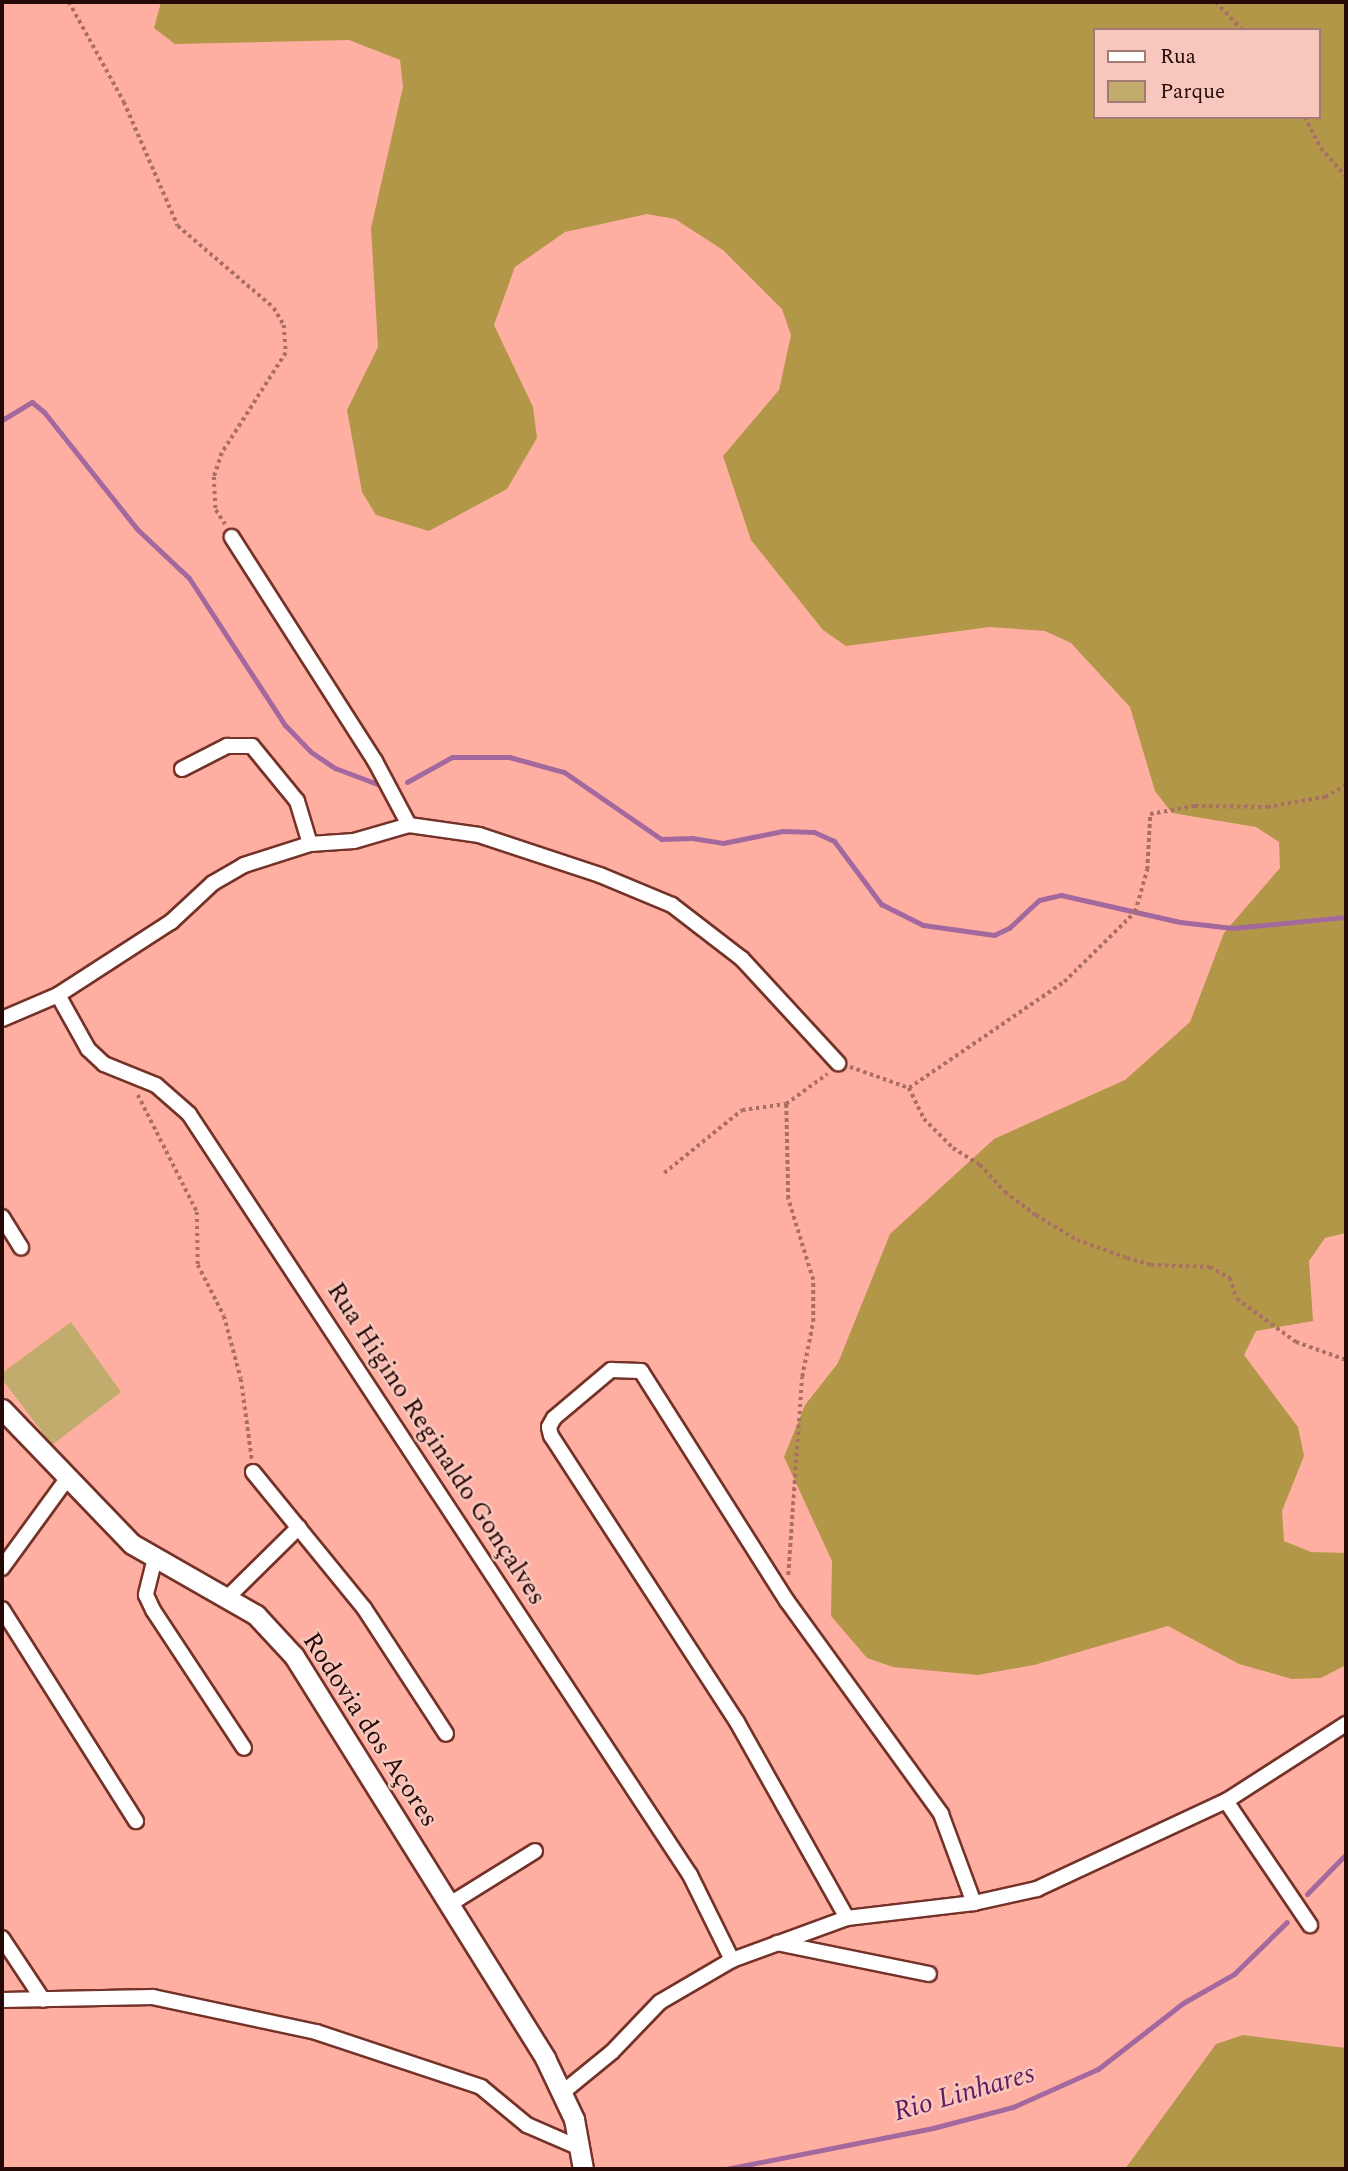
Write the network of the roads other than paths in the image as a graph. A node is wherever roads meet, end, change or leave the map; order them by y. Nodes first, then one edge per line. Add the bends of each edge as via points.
1 (232, 537) road end
2 (182, 769) dead end
3 (409, 825) junction
4 (310, 844) junction
5 (58, 995) junction
6 (2, 1019) edge
7 (838, 1063) road end
8 (2, 1217) edge
9 (21, 1248) dead end
10 (2, 1409) edge
11 (253, 1472) road end
12 (67, 1479) junction
13 (299, 1527) junction
14 (155, 1558) junction
15 (2, 1569) edge
16 (229, 1596) junction
17 (2, 1609) edge
18 (1346, 1724) edge
19 (446, 1734) dead end
20 (244, 1748) dead end
21 (1226, 1801) junction
22 (136, 1821) dead end
23 (535, 1852) dead end
24 (974, 1903) junction
25 (450, 1904) junction
26 (847, 1918) junction
27 (1310, 1925) dead end
28 (2, 1938) edge
29 (775, 1943) junction
30 (732, 1960) junction
31 (929, 1974) dead end
32 (2, 2000) edge
33 (43, 2000) junction
34 (563, 2092) junction
35 (580, 2148) junction
36 (583, 2169) edge

1 - 3 street via 375,761
2 - 4 street via 227,746 252,746 297,801
3 - 4 street via 354,841
3 - 7 street via 479,835 600,875 672,905 742,959
4 - 5 street via 244,865 213,883 171,922
5 - 6 street
5 - 30 street, Rua Higino Reginaldo Gonçalves via 88,1049 104,1064 156,1085 189,1114 690,1875
8 - 9 street
10 - 12 street, Rodovia dos Açores
11 - 13 street
12 - 14 street, Rodovia dos Açores via 114,1528
12 - 15 street
13 - 16 street
13 - 19 street via 393,1648
14 - 16 street, Rodovia dos Açores
14 - 20 street via 146,1595 153,1610
16 - 25 street, Rodovia dos Açores via 275,1633 313,1682
17 - 22 street
18 - 21 street
21 - 24 street via 1037,1889
21 - 27 street
23 - 25 street
24 - 26 street
24 - 26 street via 941,1814 787,1601 641,1371 611,1370 554,1418 551,1436 737,1722
25 - 34 street, Rodovia dos Açores
26 - 29 street
28 - 33 street
29 - 30 street
29 - 31 street
30 - 34 street via 660,2002 618,2046
32 - 33 street
33 - 35 street via 172,1999 316,2032 481,2087 527,2125
34 - 35 street, Rodovia dos Açores
35 - 36 street, Rodovia dos Açores

